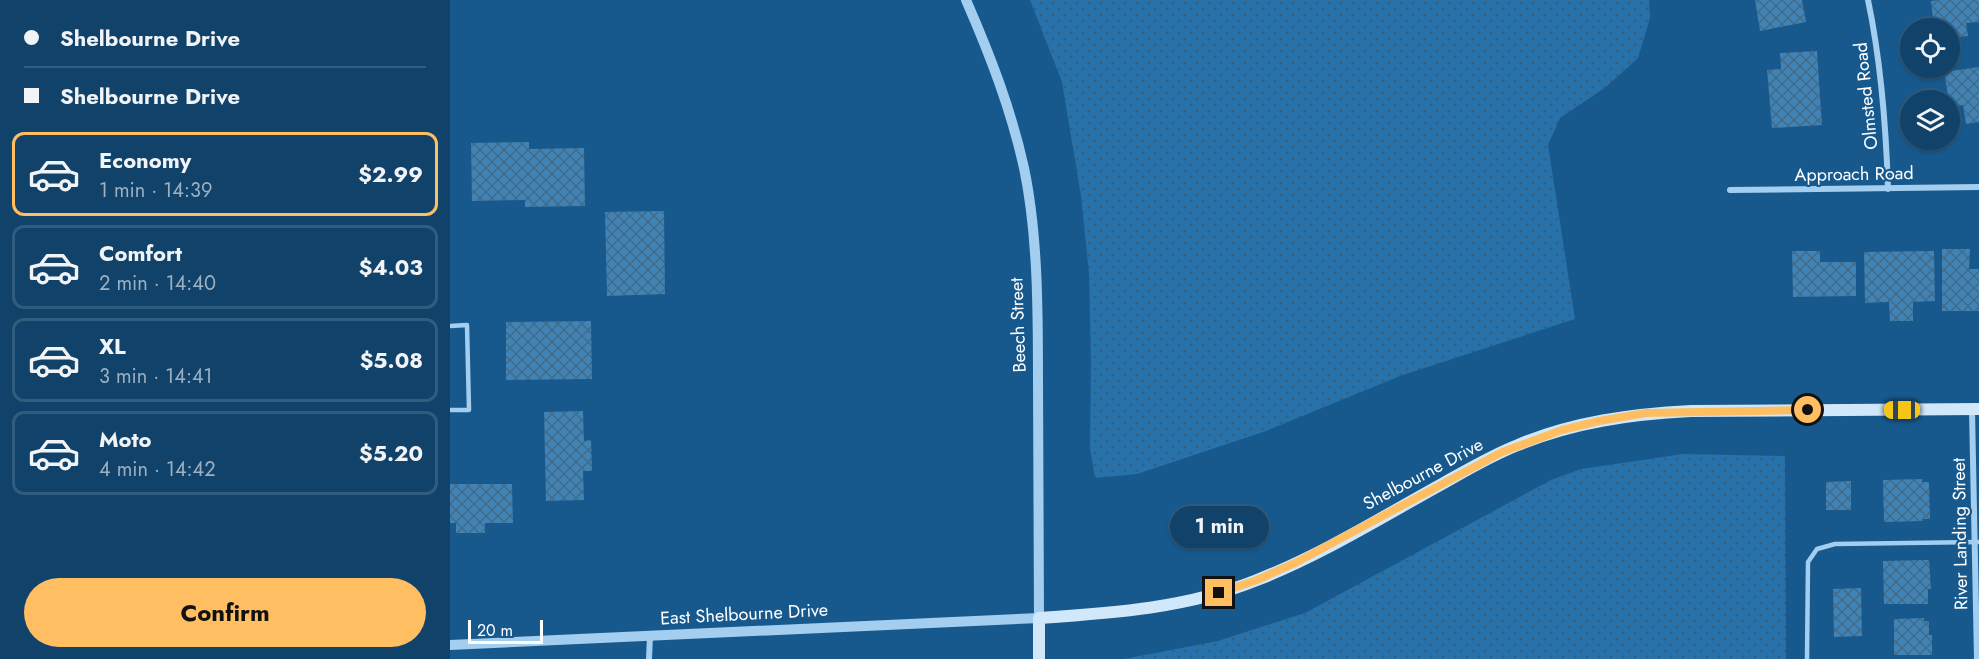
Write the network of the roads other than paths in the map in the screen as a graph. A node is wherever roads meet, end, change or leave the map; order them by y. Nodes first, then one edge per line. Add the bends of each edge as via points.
1 (966, 0) edge
2 (1868, 0) edge
3 (1979, 188) edge
4 (1888, 189) junction
5 (1730, 190) dead end
6 (450, 326) edge
7 (1976, 409) edge
8 (450, 410) edge
9 (1977, 542) edge
10 (1040, 618) junction
11 (650, 635) junction
12 (450, 645) edge
13 (649, 659) edge
14 (1039, 659) edge
15 (1807, 659) edge
16 (1977, 659) edge

1 - 10 street, Beech Street via 1012,118 1031,217 1038,312
2 - 4 street, Olmsted Road via 1886,125
3 - 4 street, Approach Road
4 - 5 street, Approach Road
6 - 8 lane via 467,326 469,410
7 - 9 street, River Landing Street
7 - 10 main road, Shelbourne Drive via 1691,411 1599,421 1502,452 1257,580 1169,605
9 - 15 lane via 1835,544 1817,549 1808,562
9 - 16 street, River Landing Street
10 - 11 street, East Shelbourne Drive
10 - 14 main road, Beech Street
11 - 12 street, East Shelbourne Drive
11 - 13 street

